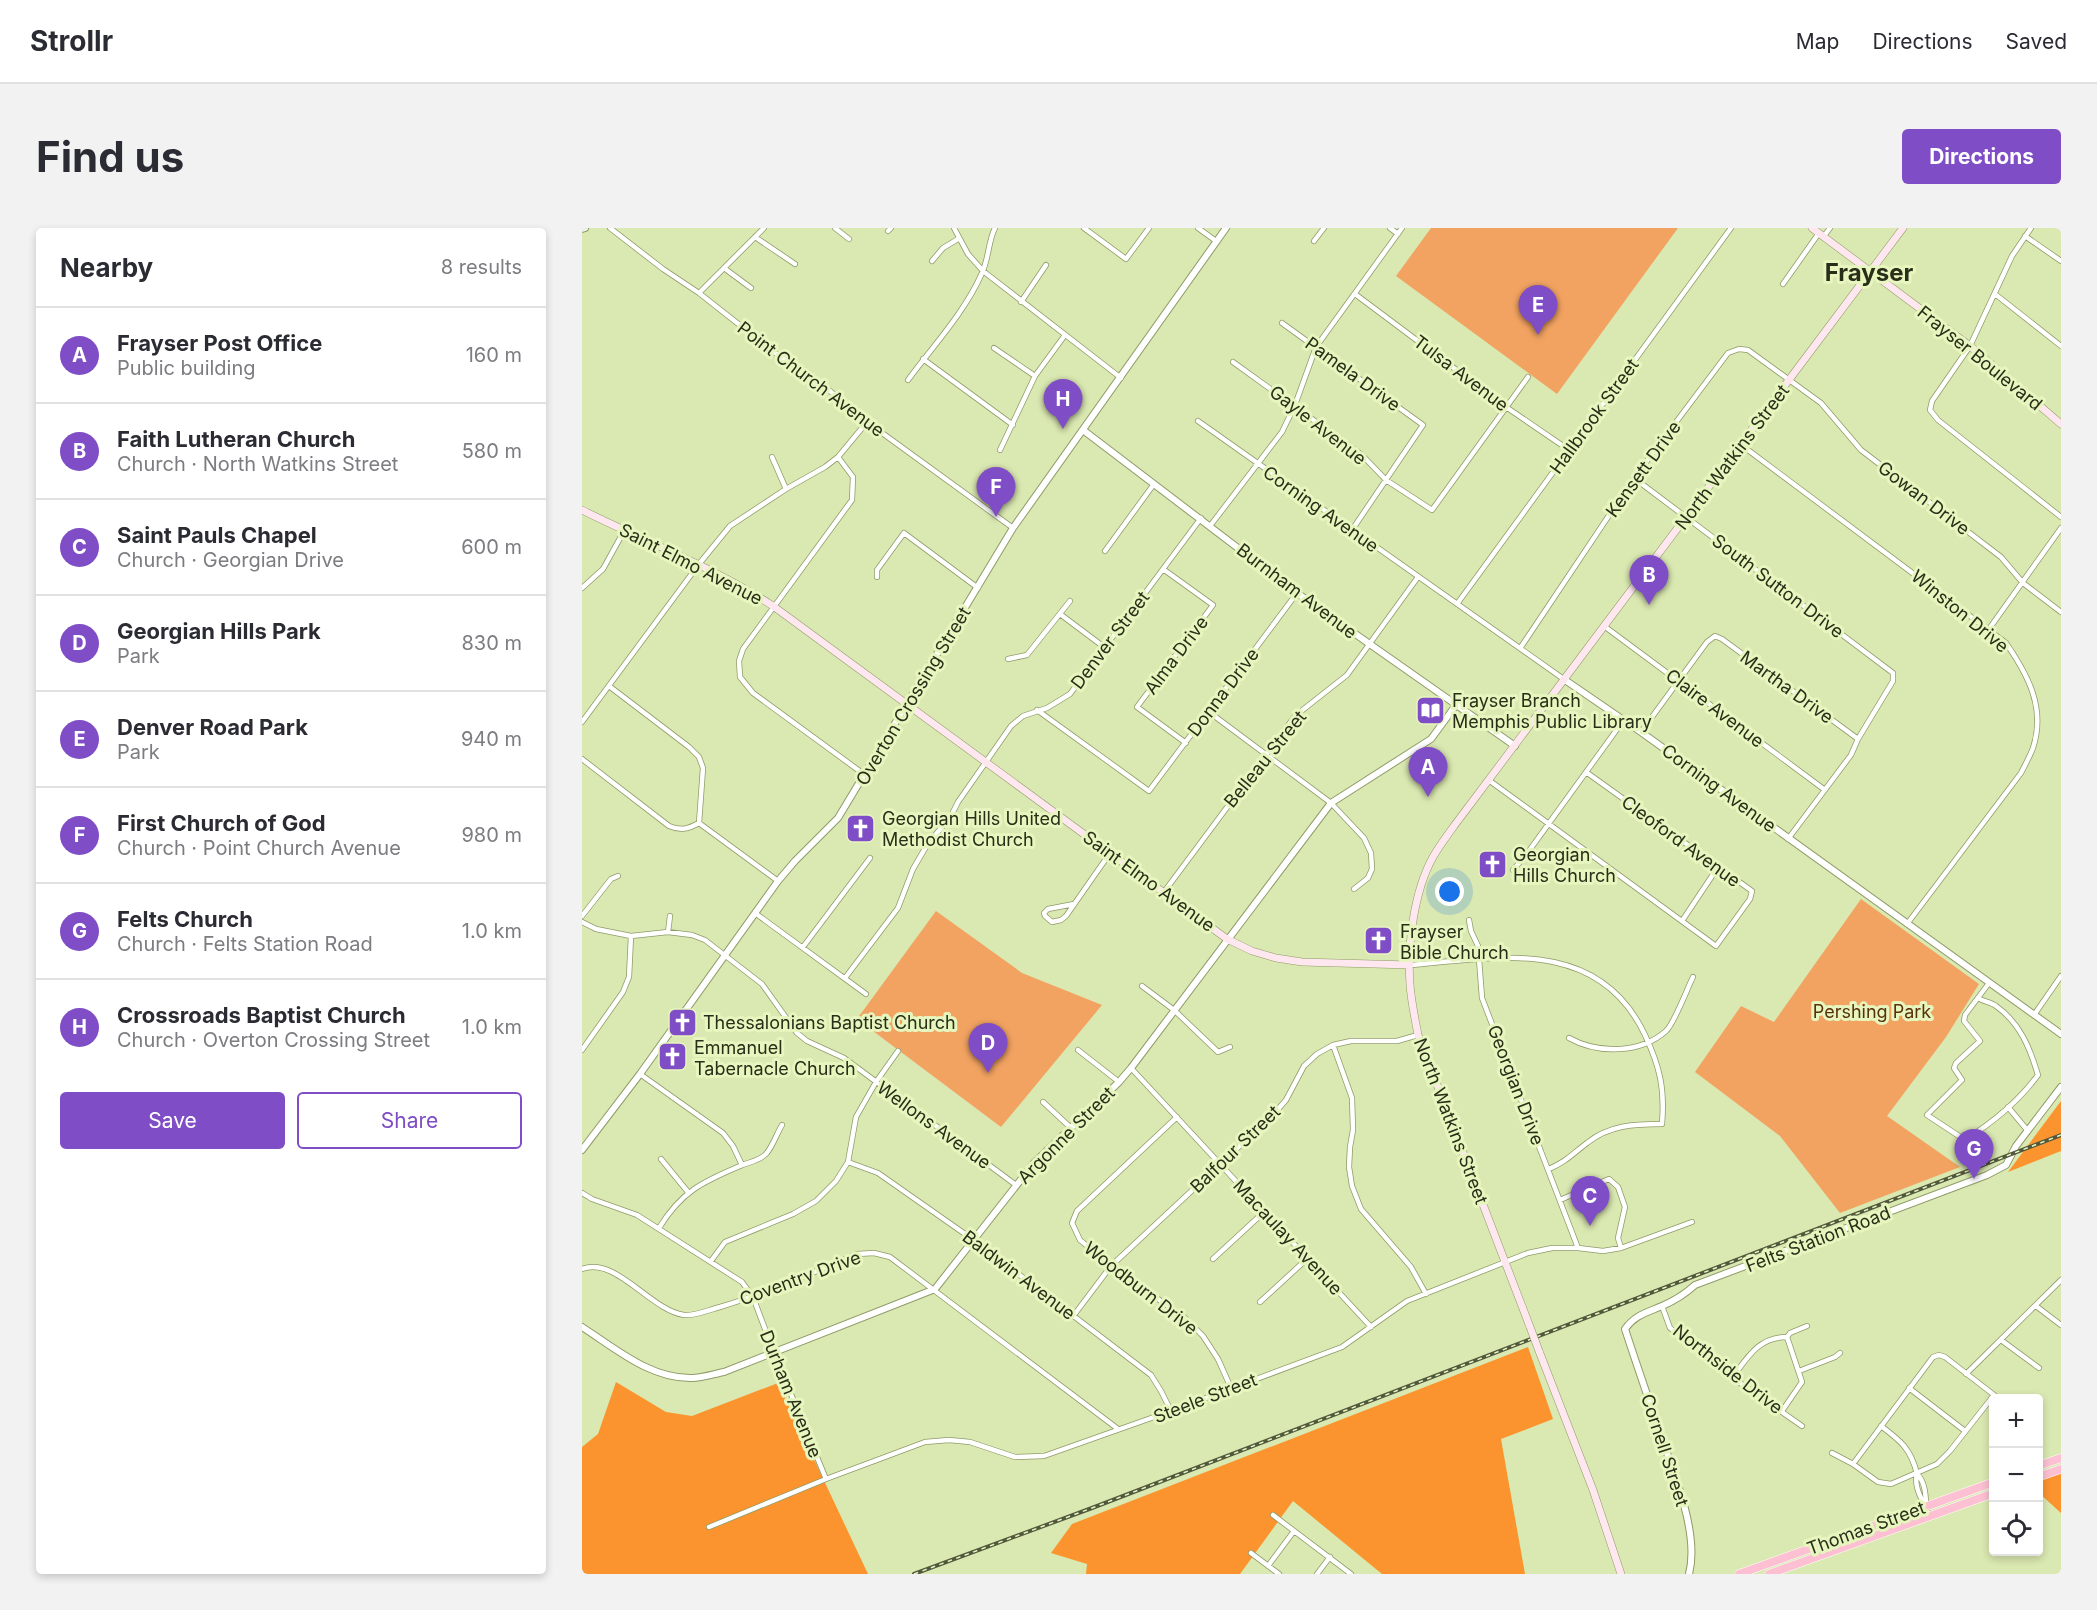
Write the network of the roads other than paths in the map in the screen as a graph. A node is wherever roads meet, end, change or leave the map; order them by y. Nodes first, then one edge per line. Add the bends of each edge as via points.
1 (609, 228) edge
2 (764, 228) edge
3 (835, 228) edge
4 (954, 228) edge
5 (995, 228) edge
6 (1084, 228) edge
7 (1149, 228) edge
8 (1198, 228) edge
9 (1226, 228) edge
10 (1324, 228) edge
11 (1390, 228) edge
12 (1402, 228) edge
13 (1731, 228) edge
14 (1812, 228) edge
15 (1830, 228) edge
16 (1903, 228) edge
17 (2031, 228) edge
18 (1398, 234) junction
19 (1822, 235) junction
20 (2025, 236) junction
21 (755, 237) junction
22 (849, 239) dead end
23 (958, 239) junction
24 (1216, 241) junction
25 (1314, 241) dead end
26 (932, 261) dead end
27 (2061, 261) edge
28 (795, 264) dead end
29 (1046, 265) dead end
30 (724, 268) junction
31 (983, 271) junction
32 (1871, 272) junction
33 (1783, 284) dead end
34 (751, 288) dead end
35 (699, 293) junction
36 (1355, 294) junction
37 (1995, 294) junction
38 (1021, 302) junction
39 (1282, 323) dead end
40 (1065, 335) junction
41 (1970, 346) junction
42 (2061, 346) edge
43 (1316, 347) junction
44 (994, 348) dead end
45 (923, 359) junction
46 (1233, 362) dead end
47 (1035, 376) junction
48 (1121, 378) junction
49 (1528, 378) dead end
50 (908, 380) dead end
51 (1790, 380) junction
52 (1295, 405) junction
53 (1506, 407) junction
54 (1198, 421) dead end
55 (867, 422) junction
56 (2061, 424) edge
57 (1012, 425) junction
58 (1083, 430) junction
59 (1740, 444) junction
60 (1000, 450) dead end
61 (1569, 450) junction
62 (772, 457) dead end
63 (838, 457) junction
64 (1257, 464) junction
65 (1634, 478) junction
66 (1386, 480) junction
67 (1154, 484) junction
68 (786, 489) junction
69 (582, 510) edge
70 (1686, 517) junction
71 (2061, 517) edge
72 (1201, 518) junction
73 (1210, 526) junction
74 (1014, 528) junction
75 (2061, 528) edge
76 (1352, 530) junction
77 (624, 531) junction
78 (1106, 551) dead end
79 (699, 564) junction
80 (1163, 569) junction
81 (876, 578) dead end
82 (1418, 578) junction
83 (2023, 583) junction
84 (582, 588) edge
85 (978, 588) junction
86 (1297, 593) junction
87 (1070, 601) dead end
88 (1457, 604) junction
89 (773, 606) junction
90 (2061, 612) edge
91 (1060, 614) junction
92 (1604, 626) junction
93 (1989, 629) junction
94 (1370, 645) junction
95 (1104, 647) junction
96 (1521, 647) junction
97 (1008, 659) dead end
98 (1565, 680) junction
99 (1679, 681) junction
100 (609, 686) junction
101 (907, 705) junction
102 (1456, 705) junction
103 (1037, 710) junction
104 (1209, 712) junction
105 (1623, 721) junction
106 (582, 722) edge
107 (1641, 732) junction
108 (1858, 739) junction
109 (1185, 743) junction
110 (1515, 746) junction
111 (1265, 754) junction
112 (582, 759) edge
113 (984, 762) junction
114 (1586, 772) junction
115 (865, 776) junction
116 (1490, 781) junction
117 (1825, 790) junction
118 (1330, 803) junction
119 (699, 823) junction
120 (1548, 824) junction
121 (1788, 839) junction
122 (1110, 853) junction
123 (870, 858) dead end
124 (1718, 867) junction
125 (1513, 870) dead end
126 (618, 876) dead end
127 (778, 881) junction
128 (1354, 889) dead end
129 (1164, 891) junction
130 (1074, 904) junction
131 (755, 913) junction
132 (582, 916) edge
133 (670, 916) dead end
134 (1469, 920) dead end
135 (1682, 921) junction
136 (582, 922) edge
137 (1907, 924) junction
138 (668, 932) junction
139 (631, 936) junction
140 (1227, 939) junction
141 (803, 947) junction
142 (724, 955) junction
143 (1480, 959) junction
144 (1410, 965) junction
145 (2061, 976) edge
146 (1693, 977) dead end
147 (845, 978) junction
148 (1989, 983) junction
149 (1142, 986) dead end
150 (866, 994) dead end
151 (1978, 998) junction
152 (1174, 1010) junction
153 (2034, 1015) junction
154 (2061, 1034) edge
155 (1418, 1035) junction
156 (1569, 1038) dead end
157 (1648, 1042) junction
158 (1333, 1045) junction
159 (1230, 1047) dead end
160 (582, 1050) edge
161 (1078, 1050) dead end
162 (898, 1051) dead end
163 (1131, 1068) junction
164 (640, 1074) junction
165 (876, 1082) junction
166 (1119, 1083) junction
167 (2061, 1087) edge
168 (1043, 1102) dead end
169 (2008, 1107) junction
170 (1177, 1117) junction
171 (782, 1125) dead end
172 (1071, 1128) junction
173 (2028, 1131) junction
174 (582, 1150) edge
175 (661, 1159) dead end
176 (848, 1162) junction
177 (1220, 1164) junction
178 (742, 1165) junction
179 (1549, 1169) junction
180 (1016, 1185) junction
181 (688, 1192) junction
182 (582, 1193) edge
183 (1560, 1200) junction
184 (1264, 1212) junction
185 (1692, 1222) dead end
186 (659, 1228) junction
187 (975, 1241) junction
188 (1578, 1248) junction
189 (1621, 1248) junction
190 (1308, 1258) junction
191 (1213, 1259) dead end
192 (711, 1261) junction
193 (1504, 1262) junction
194 (1111, 1266) junction
195 (582, 1269) edge
196 (2061, 1281) edge
197 (935, 1289) junction
198 (1426, 1294) junction
199 (753, 1297) junction
200 (1260, 1302) dead end
201 (1662, 1306) junction
202 (2036, 1306) junction
203 (1074, 1315) junction
204 (2061, 1325) edge
205 (1807, 1326) dead end
206 (582, 1327) edge
207 (1371, 1327) junction
208 (1625, 1329) joint
209 (1787, 1337) junction
210 (2001, 1340) junction
211 (774, 1353) junction
212 (1839, 1353) dead end
213 (2039, 1368) dead end
214 (1799, 1371) junction
215 (1735, 1374) junction
216 (1966, 1374) junction
217 (1231, 1388) junction
218 (1909, 1388) junction
219 (1992, 1394) edge
220 (1989, 1405) edge
221 (1782, 1411) junction
222 (1171, 1412) junction
223 (1802, 1426) dead end
224 (1881, 1426) junction
225 (1118, 1430) junction
226 (1965, 1431) junction
227 (1832, 1453) dead end
228 (2061, 1458) edge
229 (1853, 1464) junction
230 (2043, 1464) edge
231 (2061, 1469) edge
232 (1917, 1474) junction
233 (2043, 1475) edge
234 (826, 1479) junction
235 (1989, 1484) edge
236 (1989, 1495) edge
237 (1926, 1506) junction
238 (1273, 1515) dead end
239 (1929, 1516) junction
240 (709, 1527) dead end
241 (1294, 1532) junction
242 (1251, 1553) dead end
243 (1330, 1557) junction
244 (1268, 1566) junction
245 (1348, 1573) edge
246 (1279, 1574) edge
247 (1317, 1574) edge
248 (1621, 1574) edge
249 (1689, 1574) edge
250 (1739, 1574) edge
251 (1770, 1574) edge

1 - 35 street, Point Church Avenue
2 - 21 street
3 - 22 street
4 - 23 street
5 - 31 street
6 - 7 street via 1126,259
8 - 24 street
9 - 24 street, Overton Crossing Street
10 - 25 street
11 - 18 street
12 - 18 street
13 - 61 street, Hallbrook Street
14 - 19 main road, Frayser Boulevard
15 - 19 street
16 - 32 main road, North Watkins Street
17 - 20 street
18 - 36 street
19 - 32 main road, Frayser Boulevard
19 - 33 street
20 - 27 street
20 - 37 street
21 - 28 street
21 - 30 street
23 - 26 street
23 - 31 street
24 - 48 street, Overton Crossing Street
29 - 38 street
30 - 34 street
30 - 35 street
31 - 38 street
31 - 45 street
32 - 41 main road, Frayser Boulevard
32 - 51 main road, North Watkins Street
35 - 55 street, Point Church Avenue via 779,356 806,371
36 - 43 street
36 - 53 street, Tulsa Avenue
37 - 41 street
37 - 42 street
38 - 40 street
39 - 43 street, Pamela Drive
40 - 47 street
40 - 48 street
41 - 56 main road, Frayser Boulevard
41 - 71 street via 1932,401 1930,410
43 - 52 street
43 - 66 street, Pamela Drive via 1423,425
44 - 47 street
45 - 50 street
45 - 57 street
46 - 52 street, Gayle Avenue
47 - 57 street
48 - 58 street, Overton Crossing Street
49 - 53 street
51 - 59 main road, North Watkins Street
51 - 65 street, Kensett Drive via 1748,350 1728,353
51 - 83 street, Gowan Drive via 1821,404 1861,450 2001,557
52 - 64 street
52 - 66 street, Gayle Avenue via 1362,455
53 - 61 street, Tulsa Avenue
53 - 66 street, Gayle Avenue via 1432,510
54 - 64 street, Corning Avenue
55 - 63 street
55 - 74 street, Point Church Avenue
57 - 60 street
58 - 67 street, Burnham Avenue
58 - 74 street, Overton Crossing Street
59 - 70 main road, North Watkins Street
59 - 93 street, Winston Drive
61 - 88 street, Hallbrook Street
62 - 68 street
63 - 68 street
63 - 89 street via 853,477 852,500
64 - 73 street
64 - 76 street, Corning Avenue
65 - 70 street, South Sutton Drive
65 - 96 street, Kensett Drive
66 - 76 street
67 - 72 street, Burnham Avenue
67 - 78 street
68 - 79 street via 730,526
69 - 77 main road, Saint Elmo Avenue
70 - 92 main road, North Watkins Street
70 - 108 street, South Sutton Drive via 1893,673 1893,681
72 - 73 street, Burnham Avenue
72 - 80 street, Denver Street
73 - 86 street, Burnham Avenue
74 - 85 street, Overton Crossing Street
75 - 83 street
76 - 82 street, Corning Avenue
77 - 79 main road, Saint Elmo Avenue
77 - 84 street via 603,569
79 - 89 main road, Saint Elmo Avenue
79 - 100 street
80 - 95 street, Denver Street
80 - 109 street, Alma Drive via 1213,605 1137,707
81 - 85 street via 877,570 904,533
82 - 88 street, Corning Avenue
82 - 94 street, Belleau Street
83 - 90 street, Gowan Drive
83 - 93 street
85 - 101 street, Overton Crossing Street
86 - 94 street, Burnham Avenue
86 - 104 street, Donna Drive
87 - 91 street
88 - 96 street, Corning Avenue
89 - 101 main road, Saint Elmo Avenue
89 - 115 street via 743,649 740,677 753,693
91 - 95 street
91 - 97 street via 1027,655
92 - 98 main road, North Watkins Street
92 - 99 street, Claire Avenue
93 - 137 street, Winston Drive via 2006,643 2032,687 2037,714 2033,746 2021,773
94 - 102 street, Burnham Avenue
94 - 111 street, Belleau Street via 1347,675 1295,716
95 - 103 street, Denver Street via 1070,694
96 - 98 street, Corning Avenue
98 - 105 street, Corning Avenue
98 - 110 main road, North Watkins Street
99 - 107 street
99 - 108 street, Martha Drive via 1715,636
99 - 117 street, Claire Avenue
100 - 106 street
100 - 119 street via 699,757 703,768
101 - 113 main road, Saint Elmo Avenue
101 - 115 street, Overton Crossing Street
102 - 110 street, Burnham Avenue
102 - 118 street, Argonne Street via 1431,739
103 - 109 street, Donna Drive via 1149,791
103 - 113 street, Denver Street via 1011,726
104 - 109 street, Donna Drive
104 - 111 street
105 - 107 street, Corning Avenue
105 - 114 street
107 - 121 street, Corning Avenue
108 - 117 street
110 - 116 main road, North Watkins Street
111 - 118 street
111 - 129 street, Belleau Street
112 - 119 street via 669,826 686,830
113 - 122 main road, Saint Elmo Avenue
113 - 147 street, Denver Street via 951,816 927,845 898,908
114 - 120 street
114 - 124 street, Cleoford Avenue
115 - 127 street, Overton Crossing Street via 833,825
116 - 120 street
116 - 144 main road, North Watkins Street via 1432,858 1414,915
117 - 121 street
118 - 128 street via 1364,838 1371,853 1368,878
118 - 140 street, Argonne Street
119 - 127 street
120 - 125 street
120 - 135 street
121 - 137 street, Corning Avenue
122 - 129 main road, Saint Elmo Avenue
122 - 130 street
123 - 141 street
124 - 135 street
124 - 135 street, Cleoford Avenue via 1752,891 1750,899 1716,946
126 - 132 street via 611,879
127 - 131 street, Overton Crossing Street
129 - 140 main road, Saint Elmo Avenue
130 - 130 street via 1057,922 1044,914 1048,909
131 - 141 street
131 - 142 street, Overton Crossing Street
133 - 138 street
134 - 143 street, Georgian Drive
136 - 139 street, Wellons Avenue
137 - 148 street, Corning Avenue
138 - 139 street, Wellons Avenue
138 - 142 street, Wellons Avenue via 705,940
139 - 160 street via 623,993
140 - 144 main road, Saint Elmo Avenue via 1252,951 1302,962
140 - 152 street, Argonne Street
141 - 147 street
142 - 164 street, Overton Crossing Street
142 - 165 street, Wellons Avenue via 762,984 796,1033 844,1058
143 - 144 street, Saint Elmo Avenue
143 - 157 street, Saint Elmo Avenue via 1540,960 1567,964 1592,974 1616,992 1636,1015
143 - 179 street, Georgian Drive via 1482,998
144 - 155 main road, North Watkins Street
145 - 153 street
146 - 157 street via 1667,1031
147 - 150 street
148 - 151 street
148 - 153 street, Corning Avenue
149 - 152 street
151 - 169 street via 1995,1005 2020,1029 2032,1053 2038,1075
151 - 169 street via 1964,1021 1980,1041 1956,1063 1954,1068 1962,1080 1927,1115 1965,1140
152 - 159 street via 1218,1052
152 - 163 street, Argonne Street
153 - 154 street, Corning Avenue
155 - 158 street, Balfour Street via 1397,1041
155 - 193 main road, North Watkins Street
156 - 157 street via 1579,1044 1612,1050
157 - 179 street, Saint Elmo Avenue via 1660,1071 1665,1099 1662,1124 1630,1124 1610,1130
158 - 177 street, Balfour Street via 1304,1066 1286,1100
158 - 198 street via 1352,1098 1352,1186 1361,1209 1411,1267
161 - 166 street
162 - 165 street
163 - 166 street, Argonne Street
163 - 170 street, Macaulay Avenue
164 - 174 street, Overton Crossing Street
164 - 178 street via 723,1133
165 - 176 street via 856,1117
165 - 180 street, Wellons Avenue
166 - 172 street, Argonne Street
167 - 173 street
168 - 172 street
169 - 173 street
170 - 177 street, Macaulay Avenue
170 - 194 street, Woodburn Drive via 1077,1212 1072,1223 1080,1240
171 - 178 street via 767,1153
172 - 180 street, Argonne Street
173 - 201 street, Felts Station Road via 2006,1165 1987,1175 1695,1285
175 - 181 street
176 - 187 street, Baldwin Avenue via 878,1173
176 - 192 street via 816,1201 725,1242
177 - 184 street, Macaulay Avenue
177 - 194 street, Balfour Street
178 - 181 street
179 - 183 street, Georgian Drive
180 - 187 street, Argonne Street
181 - 186 street via 671,1208
182 - 186 street, Durham Avenue
183 - 188 street, Georgian Drive
183 - 189 street via 1604,1180 1613,1181 1624,1207 1618,1238
184 - 190 street, Macaulay Avenue
184 - 191 street
185 - 189 street, Steele Street
186 - 192 street, Durham Avenue
187 - 197 street, Argonne Street
187 - 203 street, Baldwin Avenue
188 - 189 street, Steele Street
188 - 193 street, Steele Street via 1552,1248
190 - 200 street
190 - 207 street, Macaulay Avenue
192 - 199 street, Durham Avenue via 742,1282
193 - 198 street, Steele Street
193 - 248 main road, North Watkins Street, bridge via 1593,1490
194 - 203 street, Balfour Street
194 - 217 street, Woodburn Drive via 1185,1318 1203,1336
195 - 199 street, Coventry Drive via 591,1265 608,1269 683,1315
196 - 202 street
197 - 199 street, Coventry Drive via 890,1257 874,1253 857,1254
197 - 211 street, Argonne Street
197 - 225 street, Coventry Drive
198 - 207 street, Steele Street via 1407,1301
199 - 211 street, Durham Avenue
201 - 208 street, Felts Station Road via 1640,1314
201 - 215 street, Northside Drive via 1670,1328
202 - 204 street
202 - 210 street
203 - 222 street, Baldwin Avenue via 1151,1375
205 - 209 street
206 - 211 street, Argonne Street via 647,1368 669,1376 693,1378 724,1372
207 - 217 street, Steele Street via 1342,1347
208 - 249 street, Cornell Street via 1687,1519 1691,1543
209 - 214 street
209 - 215 street via 1765,1341 1752,1350
210 - 213 street
210 - 216 street
211 - 234 street, Durham Avenue
212 - 214 street
214 - 221 street via 1801,1386
215 - 221 street, Northside Drive via 1740,1383
216 - 218 street via 1945,1357 1936,1355
216 - 219 street
217 - 222 street, Steele Street
218 - 224 street
218 - 226 street
220 - 226 street
221 - 223 street, Northside Drive
222 - 225 street, Steele Street
224 - 229 street
224 - 232 street via 1905,1446
225 - 234 street, Steele Street via 1044,1456 1015,1457 970,1442 925,1442
226 - 232 street via 1941,1460
227 - 229 street
228 - 230 highway
229 - 232 street via 1885,1485
231 - 233 highway
232 - 237 street via 1921,1477
234 - 240 street, Steele Street
235 - 237 highway, Thomas Street
236 - 239 highway, Thomas Street
237 - 239 street
237 - 250 highway, Thomas Street
238 - 241 street
239 - 251 highway, Thomas Street
241 - 243 street
241 - 244 street
242 - 244 street
243 - 245 street
243 - 247 street
244 - 246 street

